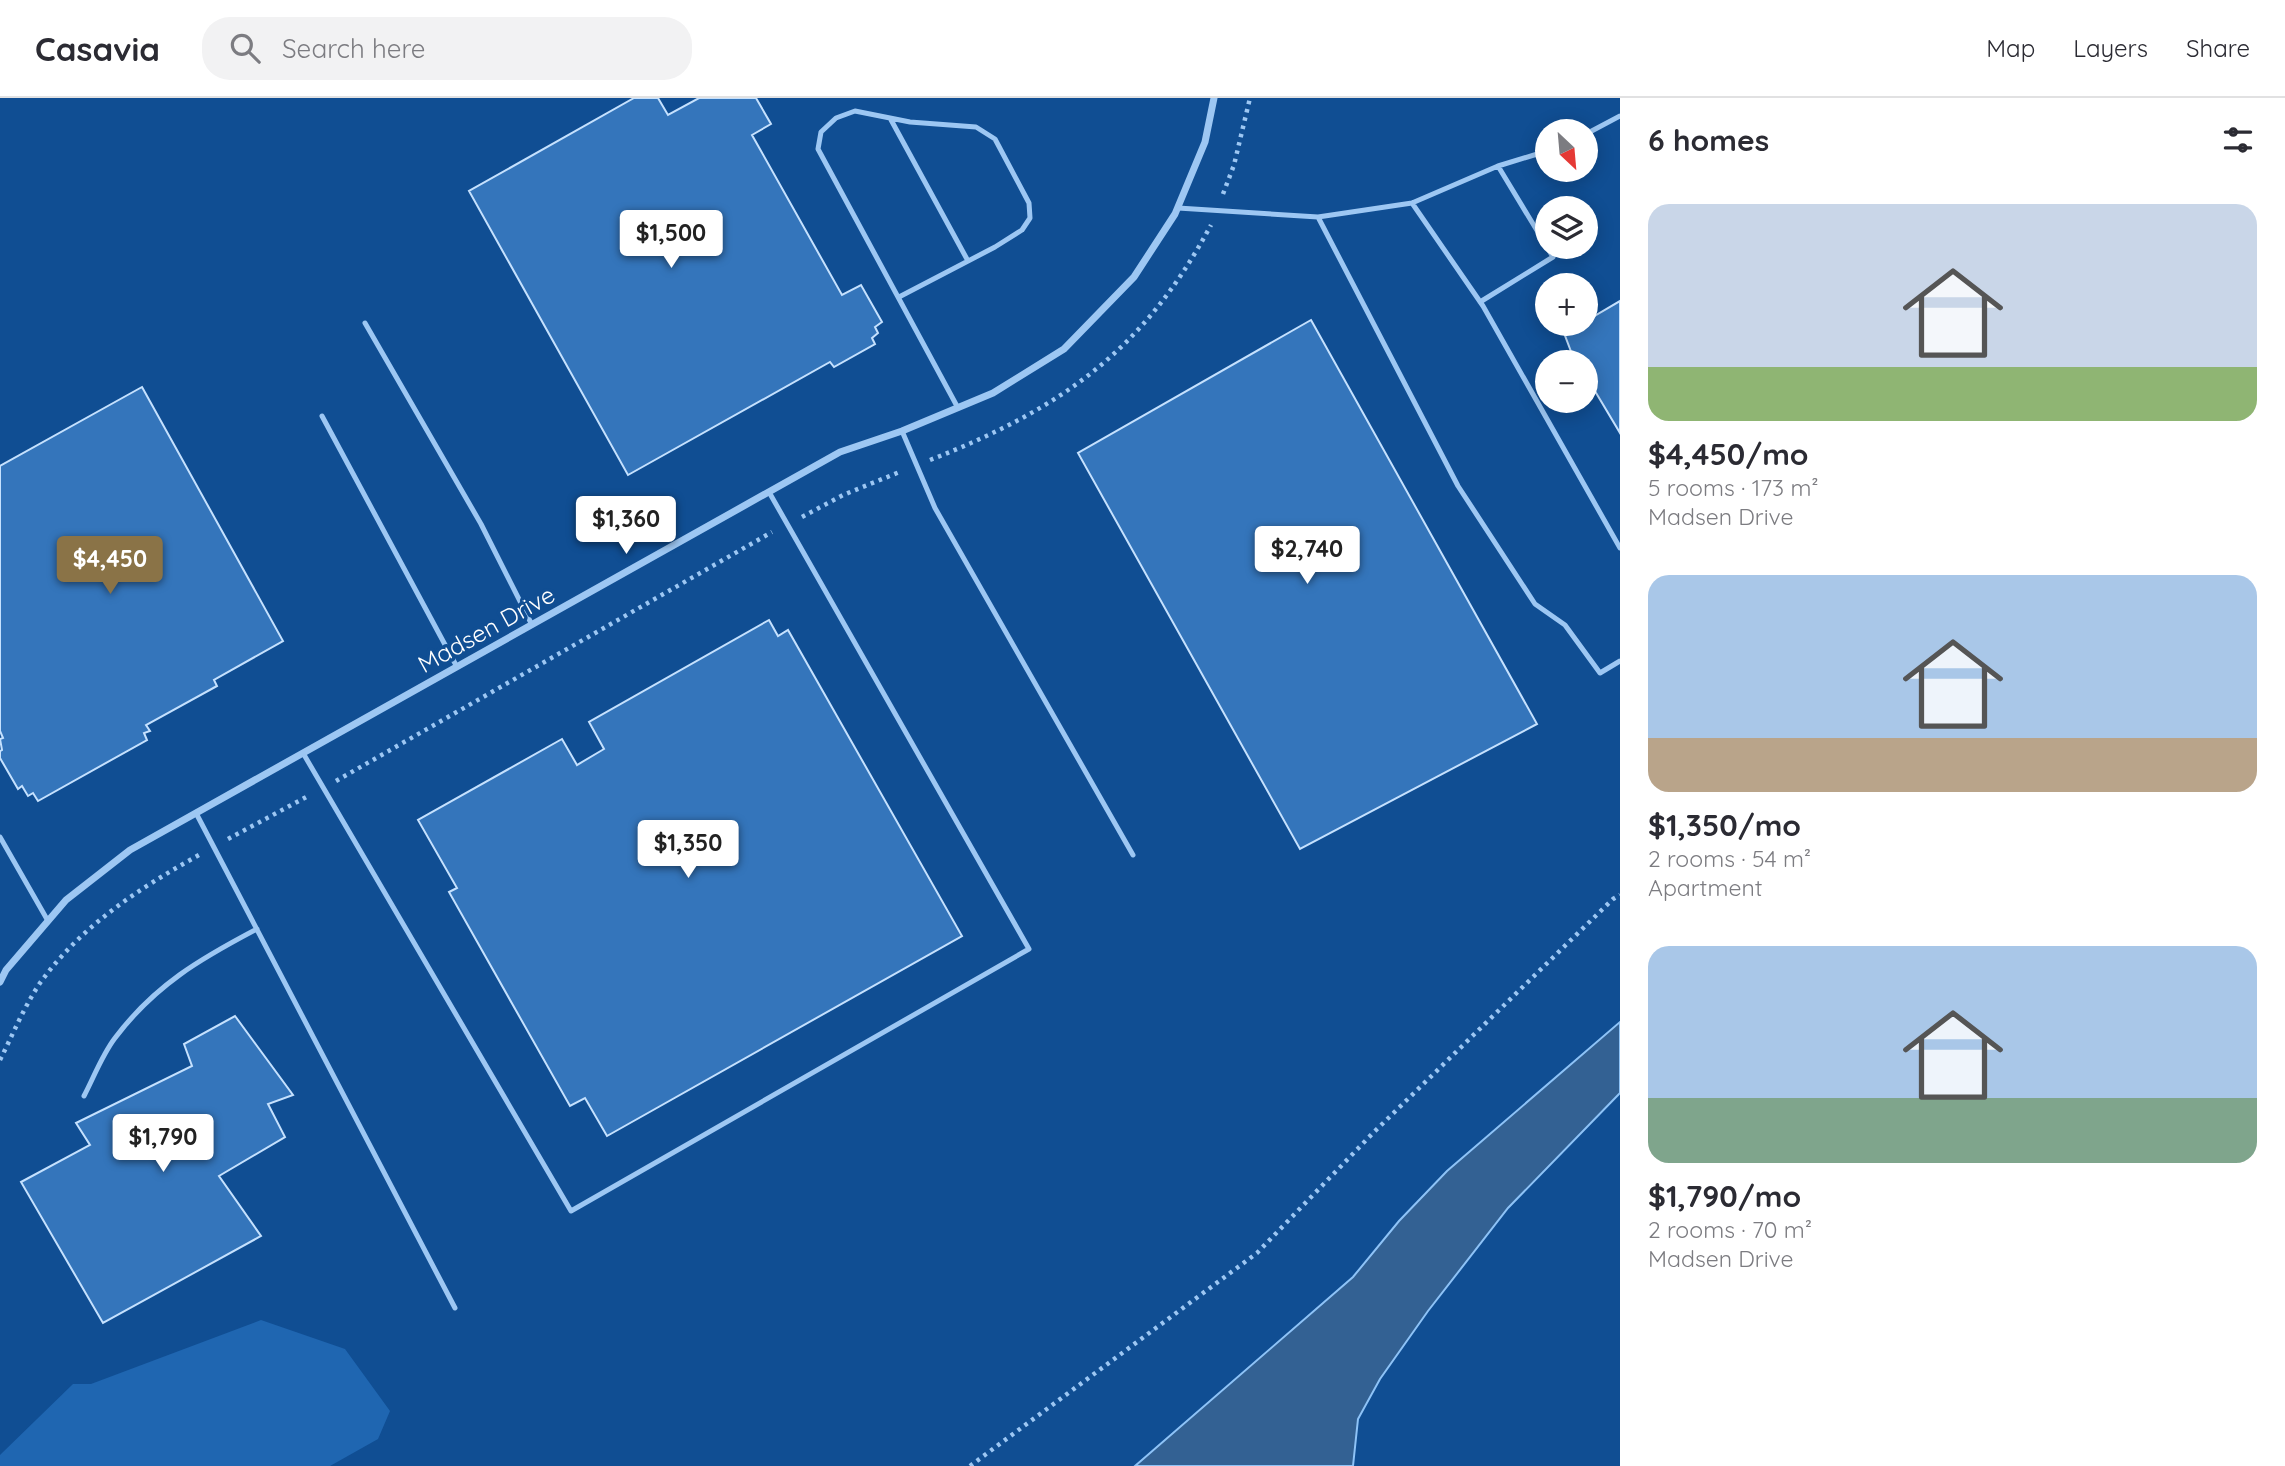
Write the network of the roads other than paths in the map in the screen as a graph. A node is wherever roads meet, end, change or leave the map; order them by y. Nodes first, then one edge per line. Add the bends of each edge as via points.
1 (1214, 98) edge
2 (1620, 116) edge
3 (890, 118) junction
4 (1598, 128) edge
5 (1535, 155) edge
6 (1498, 166) junction
7 (1412, 203) junction
8 (1178, 208) junction
9 (1318, 217) junction
10 (968, 261) junction
11 (899, 297) junction
12 (1480, 302) junction
13 (365, 323) dead end
14 (958, 408) junction
15 (321, 416) dead end
16 (902, 431) junction
17 (769, 492) junction
18 (1620, 548) edge
19 (532, 625) junction
20 (1620, 661) edge
21 (457, 667) junction
22 (303, 753) junction
23 (196, 813) junction
24 (0, 837) edge
25 (1133, 855) dead end
26 (48, 921) junction
27 (257, 929) junction
28 (0, 982) edge
29 (84, 1096) dead end
30 (456, 1308) dead end

1 - 8 street, Madsen Drive via 1205,142
2 - 4 lane
3 - 10 lane
3 - 10 lane via 976,127 995,139 1029,203 1030,218 1022,230
3 - 11 lane via 855,111 836,118 821,131 818,149
5 - 6 lane
6 - 7 lane
6 - 12 lane via 1553,257
7 - 9 lane
7 - 12 lane
8 - 9 lane
8 - 14 street, Madsen Drive via 1133,277 1064,349 993,393
9 - 20 lane via 1458,486 1535,604 1565,625 1600,673
10 - 11 lane
11 - 14 lane
12 - 18 lane
13 - 19 lane via 481,524
14 - 16 street, Madsen Drive
15 - 21 lane
16 - 17 street, Madsen Drive via 840,452
16 - 25 lane via 935,508
17 - 19 street, Madsen Drive
17 - 22 lane via 1029,949 595,1197 571,1210
19 - 21 street, Madsen Drive
21 - 22 street, Madsen Drive
22 - 23 street, Madsen Drive
23 - 26 street, Madsen Drive via 130,850 66,900
23 - 27 lane
24 - 26 lane
26 - 28 street, Madsen Drive
27 - 29 lane via 201,958 151,996 113,1040
27 - 30 lane

